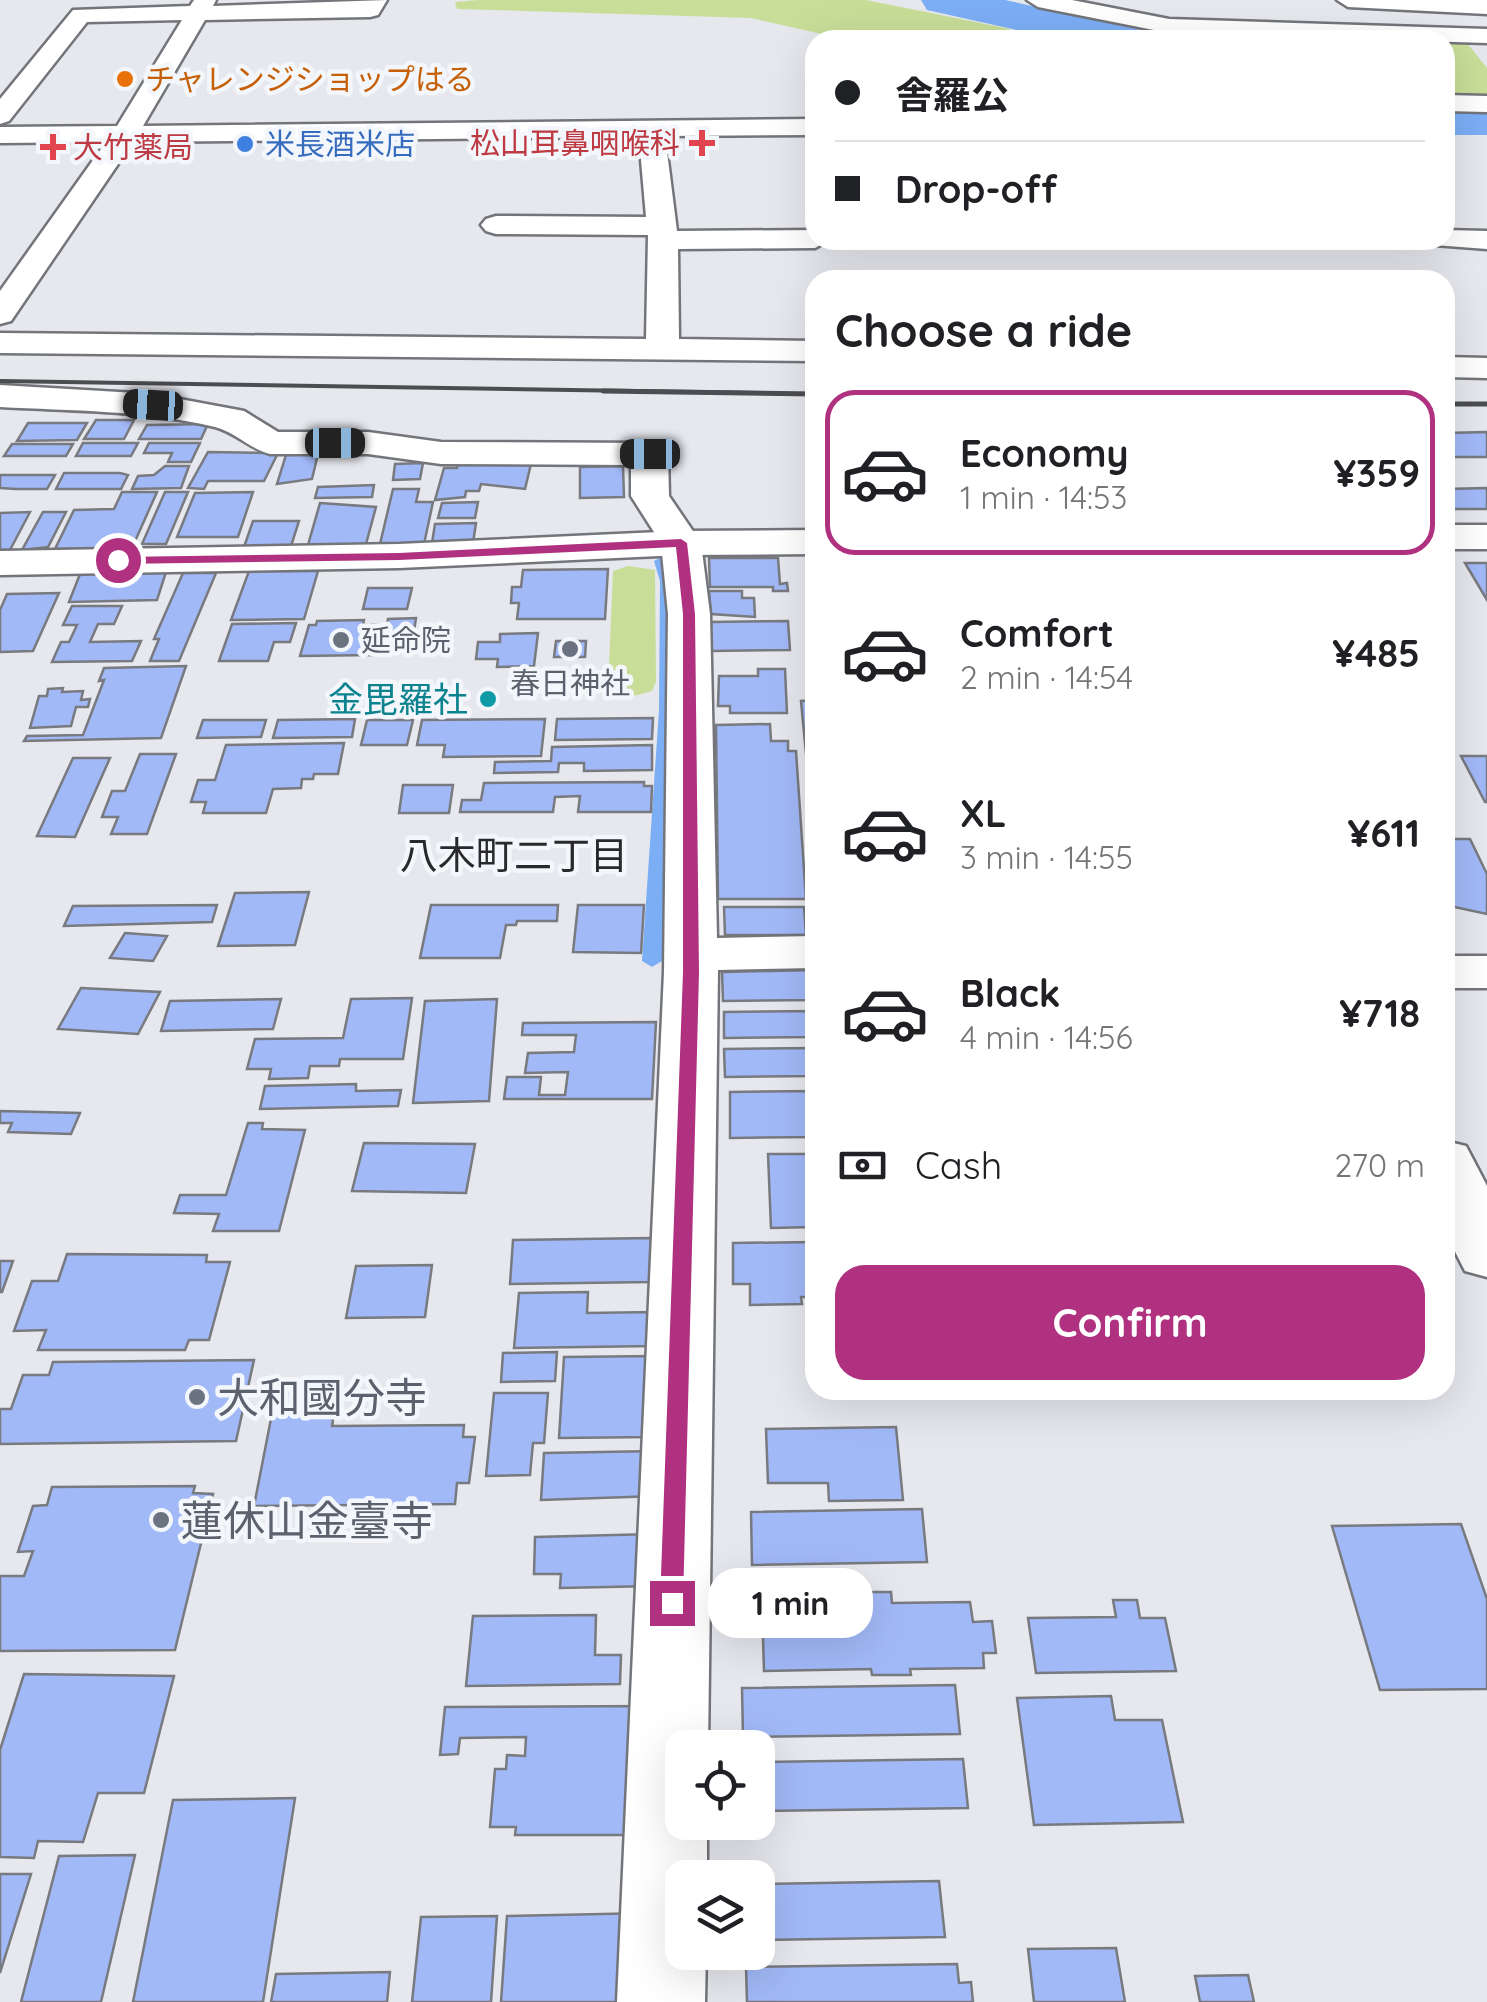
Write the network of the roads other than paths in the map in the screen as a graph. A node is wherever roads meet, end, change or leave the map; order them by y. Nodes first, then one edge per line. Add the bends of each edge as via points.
1 (376, 0) edge
2 (1348, 0) edge
3 (1028, 3) edge
4 (201, 6) edge
5 (1067, 6) junction
6 (1487, 7) edge
7 (1132, 30) edge
8 (1143, 30) edge
9 (1296, 30) edge
10 (1455, 35) edge
11 (1487, 36) edge
12 (14, 64) dead end
13 (41, 64) junction
14 (1455, 103) edge
15 (1487, 104) edge
16 (0, 116) edge
17 (805, 127) edge
18 (651, 128) junction
19 (124, 134) junction
20 (0, 135) edge
21 (496, 225) dead end
22 (662, 233) junction
23 (805, 238) edge
24 (1455, 239) edge
25 (1487, 240) edge
26 (0, 314) edge
27 (0, 343) edge
28 (662, 349) junction
29 (805, 351) edge
30 (1455, 367) edge
31 (1487, 368) edge
32 (0, 396) edge
33 (1455, 537) edge
34 (1487, 537) edge
35 (805, 542) edge
36 (681, 543) junction
37 (0, 563) edge
38 (805, 952) edge
39 (691, 954) junction
40 (1455, 972) edge
41 (1487, 972) edge
42 (1455, 1183) edge
43 (1487, 1256) edge
44 (661, 2002) edge

1 - 4 main road via 370,10
2 - 6 main road
3 - 5 main road
3 - 7 main road
4 - 13 main road via 82,15
4 - 19 main road
5 - 8 main road via 1060,10
5 - 9 main road via 1169,26
10 - 11 main road
12 - 13 main road
13 - 16 main road
14 - 15 main road
17 - 18 main road
18 - 19 main road
18 - 22 main road via 644,166
19 - 20 main road
19 - 26 main road
21 - 22 main road
22 - 23 main road
22 - 28 main road
24 - 25 main road
27 - 28 main road
28 - 29 main road
30 - 31 main road
32 - 36 main road via 153,405 231,419 270,442 650,454 650,496
33 - 34 main road
35 - 36 main road
36 - 37 main road
36 - 39 main road via 689,614
38 - 39 main road
39 - 44 main road
40 - 41 main road
42 - 43 main road

